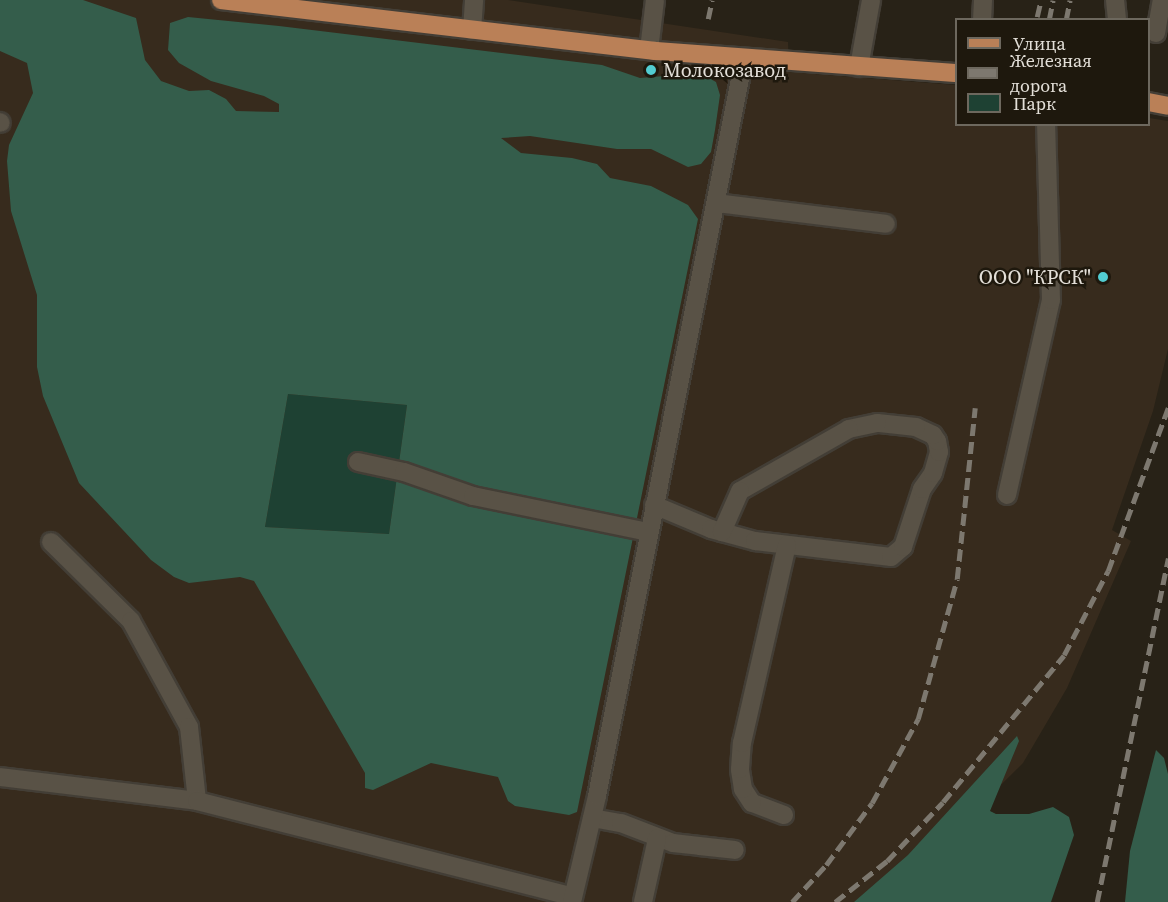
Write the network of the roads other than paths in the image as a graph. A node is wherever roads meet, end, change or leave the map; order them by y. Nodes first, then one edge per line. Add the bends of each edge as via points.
1 (221, 0) edge
2 (474, 0) edge
3 (655, 0) edge
4 (871, 0) edge
5 (983, 0) edge
6 (1115, 0) edge
7 (1162, 0) edge
8 (982, 18) edge
9 (1117, 18) edge
10 (472, 30) junction
11 (1158, 33) edge
12 (649, 50) junction
13 (744, 59) junction
14 (859, 67) junction
15 (955, 73) edge
16 (1150, 102) edge
17 (1168, 106) edge
18 (1046, 126) edge
19 (716, 202) junction
20 (886, 224) dead end
21 (358, 462) dead end
22 (1007, 495) dead end
23 (654, 505) junction
24 (649, 532) junction
25 (722, 532) junction
26 (755, 541) junction
27 (51, 542) dead end
28 (787, 545) junction
29 (782, 571) junction
30 (0, 777) edge
31 (197, 801) junction
32 (784, 815) dead end
33 (592, 818) junction
34 (657, 839) junction
35 (735, 850) dead end
36 (572, 900) edge
37 (643, 902) edge

1 - 10 main road
2 - 10 street
3 - 12 street
4 - 14 street
5 - 8 street
6 - 9 street
7 - 11 street
10 - 12 main road
12 - 13 main road
13 - 14 main road
13 - 19 street
14 - 15 main road
16 - 17 main road
18 - 22 street via 1051,300
19 - 20 street
19 - 23 street
21 - 24 street via 404,472 473,496
23 - 24 street
23 - 25 street
24 - 33 street
25 - 26 street
25 - 28 street via 740,491 849,429 877,423 916,427 933,435 939,452 937,463 922,489 898,554 891,557
26 - 28 street
26 - 29 street
27 - 31 street via 131,621 189,727
28 - 29 street
29 - 32 street via 742,743 740,769 743,789 752,803
30 - 31 street
31 - 36 street
33 - 34 street via 621,823
33 - 36 street
34 - 35 street
34 - 37 street

